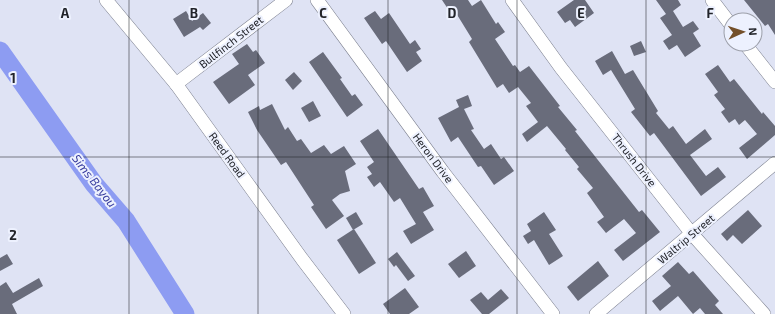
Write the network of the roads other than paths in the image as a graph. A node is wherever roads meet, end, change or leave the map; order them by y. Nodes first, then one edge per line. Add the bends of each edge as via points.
1 (106, 0) edge
2 (286, 0) edge
3 (317, 0) edge
4 (512, 0) edge
5 (712, 0) edge
6 (723, 14) edge
7 (751, 52) edge
8 (775, 82) edge
9 (176, 84) junction
10 (775, 163) edge
11 (692, 234) junction
12 (344, 314) edge
13 (553, 314) edge
14 (596, 314) edge
15 (764, 314) edge

1 - 9 street, Reed Road
2 - 9 street, Bullfinch Street
3 - 13 street, Heron Drive via 443,172
4 - 11 street, Thrush Drive via 561,68
5 - 6 street
7 - 8 street
9 - 12 street, Reed Road
10 - 11 street, Waltrip Street
11 - 14 street, Waltrip Street
11 - 15 street, Thrush Drive

